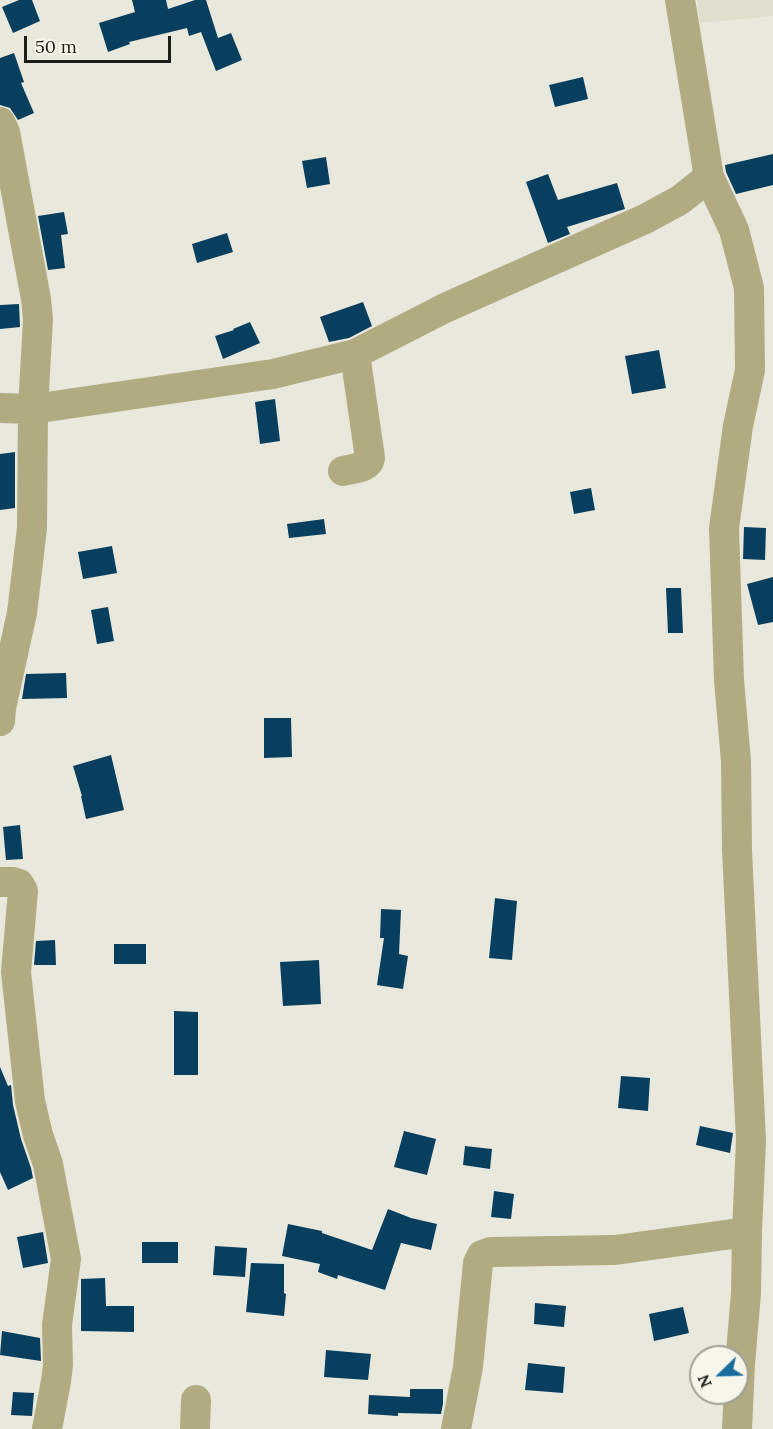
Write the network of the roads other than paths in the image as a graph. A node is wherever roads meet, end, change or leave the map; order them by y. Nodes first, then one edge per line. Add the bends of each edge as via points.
1 (680, 0) edge
2 (0, 122) edge
3 (708, 177) junction
4 (355, 354) junction
5 (0, 408) edge
6 (33, 408) junction
7 (343, 471) dead end
8 (0, 721) edge
9 (0, 882) edge
10 (747, 1232) junction
11 (47, 1429) edge
12 (456, 1429) edge
13 (737, 1429) edge

1 - 3 street
2 - 6 street via 36,299
3 - 4 street via 680,200 645,219 445,308
3 - 10 street via 734,230 749,288 750,370 724,528 751,1140
4 - 6 street via 273,374
4 - 7 street via 370,458 367,466
5 - 6 street
6 - 8 street via 32,528 22,613
9 - 11 street via 19,884 23,891 16,972 30,1101 48,1164 66,1259 57,1326 56,1381
10 - 12 street via 615,1250 491,1251 482,1255
10 - 13 street

